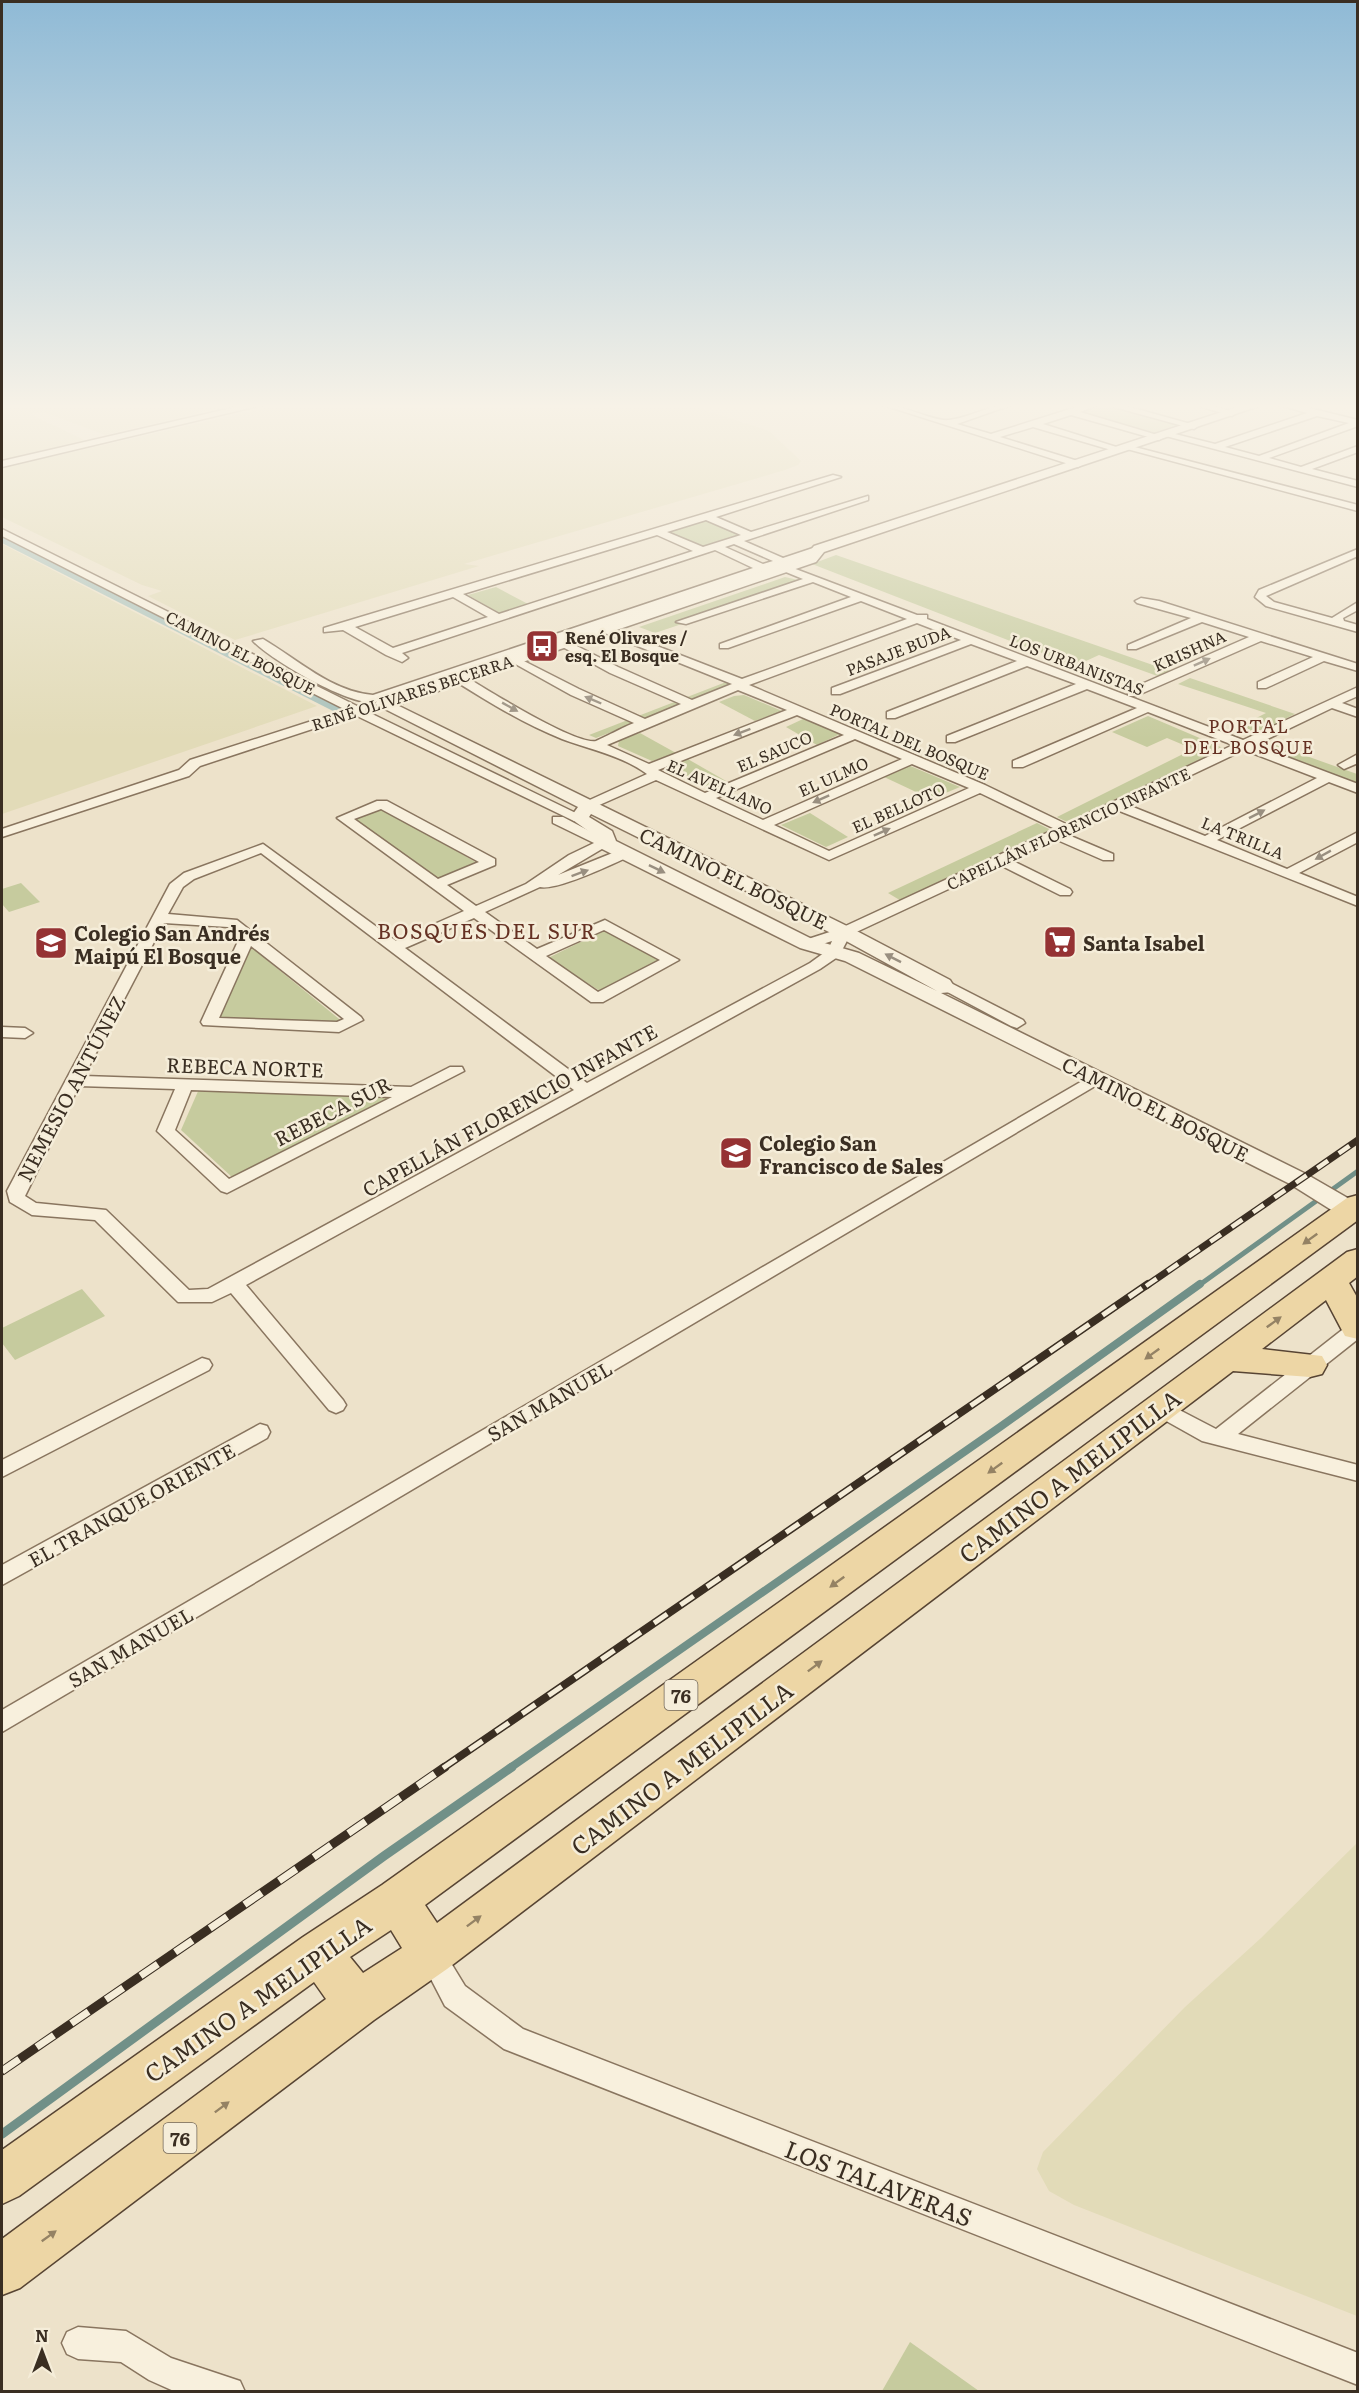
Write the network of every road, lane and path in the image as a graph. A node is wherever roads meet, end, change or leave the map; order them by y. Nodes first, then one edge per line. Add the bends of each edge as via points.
1 (706, 516) joint
2 (812, 516) edge
3 (922, 516) edge
4 (657, 531) junction
5 (2, 532) edge
6 (751, 536) junction
7 (735, 541) junction
8 (716, 547) junction
9 (703, 551) junction
10 (1358, 552) edge
11 (787, 565) junction
12 (763, 568) junction
13 (812, 579) junction
14 (454, 593) junction
15 (862, 597) junction
16 (1142, 601) dead end
17 (686, 602) junction
18 (1358, 605) edge
19 (710, 613) junction
20 (923, 617) junction
21 (498, 618) junction
22 (1201, 618) junction
23 (682, 622) dead end
24 (1338, 622) junction
25 (345, 626) junction
26 (604, 629) junction
27 (1358, 629) edge
28 (328, 630) dead end
29 (1259, 637) junction
30 (971, 640) junction
31 (260, 641) dead end
32 (563, 643) junction
33 (724, 646) dead end
34 (1132, 647) dead end
35 (390, 653) junction
36 (1323, 657) junction
37 (514, 659) junction
38 (406, 660) dead end
39 (1026, 662) junction
40 (1358, 668) edge
41 (459, 678) junction
42 (741, 685) junction
43 (1085, 685) junction
44 (1262, 685) dead end
45 (836, 691) dead end
46 (1358, 692) edge
47 (1132, 693) junction
48 (383, 704) junction
49 (1332, 704) junction
50 (694, 705) junction
51 (1146, 709) junction
52 (355, 710) junction
53 (796, 711) junction
54 (1358, 713) edge
55 (891, 715) dead end
56 (646, 724) junction
57 (855, 735) junction
58 (951, 739) dead end
59 (1247, 743) junction
60 (600, 745) junction
61 (1358, 758) edge
62 (913, 759) junction
63 (439, 762) dead end
64 (1018, 764) dead end
65 (1358, 770) edge
66 (652, 772) junction
67 (1327, 778) junction
68 (980, 788) junction
69 (1358, 789) edge
70 (706, 797) junction
71 (1116, 806) junction
72 (584, 812) junction
73 (765, 824) junction
74 (1061, 832) junction
75 (2, 833) edge
76 (1358, 836) edge
77 (1205, 841) junction
78 (605, 843) junction
79 (626, 853) junction
80 (829, 856) joint
81 (1108, 857) dead end
82 (1000, 860) junction
83 (1288, 874) junction
84 (437, 884) junction
85 (531, 887) junction
86 (1065, 892) dead end
87 (1358, 902) edge
88 (475, 911) junction
89 (159, 918) junction
90 (844, 932) junction
91 (248, 936) junction
92 (807, 944) junction
93 (396, 946) junction
94 (834, 953) junction
95 (535, 955) junction
96 (943, 984) junction
97 (960, 1010) junction
98 (1017, 1023) dead end
99 (2, 1032) edge
100 (26, 1033) dead end
101 (456, 1071) dead end
102 (1096, 1078) junction
103 (75, 1081) junction
104 (185, 1085) junction
105 (585, 1090) junction
106 (413, 1092) junction
107 (1347, 1205) edge
108 (1344, 1270) edge
109 (234, 1284) junction
110 (181, 1292) joint
111 (1357, 1328) edge
112 (1224, 1358) junction
113 (202, 1365) dead end
114 (1310, 1365) junction
115 (336, 1405) dead end
116 (1159, 1408) junction
117 (260, 1432) dead end
118 (1219, 1438) junction
119 (2, 1469) edge
120 (1358, 1473) edge
121 (2, 1576) edge
122 (3, 1717) edge
123 (397, 1900) junction
124 (319, 1952) junction
125 (431, 1954) junction
126 (358, 2004) junction
127 (2, 2179) edge
128 (2, 2270) edge
129 (78, 2343) dead end
130 (1358, 2369) edge
131 (229, 2391) edge

1 - 4 street
1 - 6 street
2 - 6 street
3 - 11 street, RENÉ OLIVARES BECERRA via 819,549 814,558
4 - 9 street
4 - 14 street
5 - 52 street, CAMINO EL BOSQUE
6 - 7 street
7 - 8 street
7 - 11 street
8 - 9 street
8 - 12 street
9 - 21 street
10 - 24 street via 1261,594 1262,600 1270,604
11 - 12 street, RENÉ OLIVARES BECERRA
11 - 13 street, LOS URBANISTAS
11 - 17 street, RENÉ OLIVARES BECERRA
11 - 20 street, LOS URBANISTAS
12 - 31 street, RENÉ OLIVARES BECERRA via 374,699 359,698 317,678
13 - 15 street, LOS URBANISTAS
13 - 19 street
14 - 21 street
14 - 25 street
15 - 20 street, LOS URBANISTAS
15 - 33 street
16 - 22 street
17 - 19 street
17 - 26 street, RENÉ OLIVARES BECERRA
18 - 24 street via 1337,617
19 - 23 street
20 - 30 street, LOS URBANISTAS
20 - 42 street
20 - 47 street, LOS URBANISTAS
21 - 35 street
22 - 29 street
22 - 34 street
24 - 27 street
25 - 28 street
25 - 35 street
26 - 32 street, RENÉ OLIVARES BECERRA
26 - 42 street, PORTAL DEL BOSQUE
29 - 36 street
47 -> 29 street, KRISHNA
30 - 39 street, LOS URBANISTAS
30 - 45 street, PASAJE BUDA
32 - 37 street, RENÉ OLIVARES BECERRA
32 - 50 street
35 - 38 street
36 - 40 street
36 - 44 street
37 - 41 street, RENÉ OLIVARES BECERRA
56 -> 37 street
39 - 43 street, LOS URBANISTAS
39 - 55 street
41 - 48 street, RENÉ OLIVARES BECERRA
41 -> 60 street, EL AVELLANO via 530,718
42 - 50 street
42 - 53 street, PORTAL DEL BOSQUE
43 - 51 street, LOS URBANISTAS
43 - 58 street
46 - 49 street, CAPELLÁN FLORENCIO INFANTE
47 - 59 street, LOS URBANISTAS
48 - 52 street, RENÉ OLIVARES BECERRA
48 - 72 street, CAMINO EL BOSQUE
49 - 54 street
49 - 59 street, CAPELLÁN FLORENCIO INFANTE
50 - 56 street
51 - 59 street, LOS URBANISTAS
51 - 64 street
52 - 72 street, CAMINO EL BOSQUE
52 - 75 street, RENÉ OLIVARES BECERRA via 195,763 184,773
53 - 57 street, PORTAL DEL BOSQUE
53 -> 66 street
56 - 60 street
57 - 62 street, PORTAL DEL BOSQUE
57 - 70 street, EL SAUCO
59 - 67 street, LOS URBANISTAS
59 - 71 street, CAPELLÁN FLORENCIO INFANTE
60 - 66 street, EL AVELLANO
61 - 65 street via 1344,765
62 - 68 street, PORTAL DEL BOSQUE
62 -> 73 street, EL ULMO
63 - 78 street, CAMINO EL BOSQUE
66 - 70 street, EL AVELLANO
66 - 72 street
67 - 69 street, LOS URBANISTAS
77 -> 67 street
68 - 74 street, PORTAL DEL BOSQUE
80 -> 68 street, EL BELLOTO
70 - 73 street, EL AVELLANO
71 - 74 street, CAPELLÁN FLORENCIO INFANTE
71 - 77 street, LA TRILLA
72 - 78 street, CAMINO EL BOSQUE via 606,835
72 - 90 street, CAMINO EL BOSQUE
73 - 80 street, EL AVELLANO
74 - 81 street, PORTAL DEL BOSQUE
74 - 82 street, CAPELLÁN FLORENCIO INFANTE
76 -> 83 street
77 - 83 street, LA TRILLA
78 - 79 street, CAMINO EL BOSQUE
78 - 85 street
85 -> 79 street via 582,873
79 -> 92 street, CAMINO EL BOSQUE
82 - 86 street
82 - 90 street, CAPELLÁN FLORENCIO INFANTE
83 - 87 street, LA TRILLA
84 - 84 street via 344,818 382,804 490,862
84 - 88 street
85 - 88 street
88 - 93 street
88 - 95 street
89 - 91 street via 227,921
89 - 93 street, NEMESIO ANTÚNEZ via 181,880 263,848
89 - 103 street, NEMESIO ANTÚNEZ
90 - 92 street, CAPELLÁN FLORENCIO INFANTE
90 - 94 street
96 -> 90 street, CAMINO EL BOSQUE
91 - 91 street via 209,1022 339,1027 355,1020
92 - 94 street, CAMINO EL BOSQUE
93 - 105 street
94 - 97 street, CAMINO EL BOSQUE via 852,957
94 - 105 street, CAPELLÁN FLORENCIO INFANTE
95 - 95 street via 597,999 671,960 605,924
96 - 97 street, CAMINO EL BOSQUE
96 - 98 street, CAMINO EL BOSQUE
97 - 102 street, CAMINO EL BOSQUE
99 - 100 street
101 - 106 street, REBECA SUR
102 - 107 street, CAMINO EL BOSQUE
102 - 122 street, SAN MANUEL
103 - 104 street, REBECA NORTE
103 - 110 street, NEMESIO ANTÚNEZ via 16,1191 16,1198 32,1209 100,1214
104 - 106 street, REBECA NORTE
104 - 106 street, REBECA SUR via 166,1131 227,1187
105 - 109 street, CAPELLÁN FLORENCIO INFANTE
107 -> 123 main road, CAMINO A MELIPILLA / 76
108 - 111 main road
112 -> 108 main road, CAMINO A MELIPILLA / 76
109 - 110 street, CAPELLÁN FLORENCIO INFANTE via 201,1298 185,1297
109 - 115 street
111 - 114 street
112 - 114 main road
112 - 116 main road, CAMINO A MELIPILLA / 76
113 - 119 street
114 - 118 street
116 - 118 street
125 -> 116 main road, CAMINO A MELIPILLA / 76
117 - 121 street, EL TRANQUE ORIENTE
118 - 120 street
123 - 124 main road, CAMINO A MELIPILLA / 76
123 - 125 main road
124 - 126 main road
124 - 127 main road, CAMINO A MELIPILLA / 76
125 - 126 main road, CAMINO A MELIPILLA / 76
125 - 130 street, LOS TALAVERAS via 455,1996 514,2039
128 -> 126 main road, CAMINO A MELIPILLA / 76
129 - 131 street via 126,2347 178,2377

